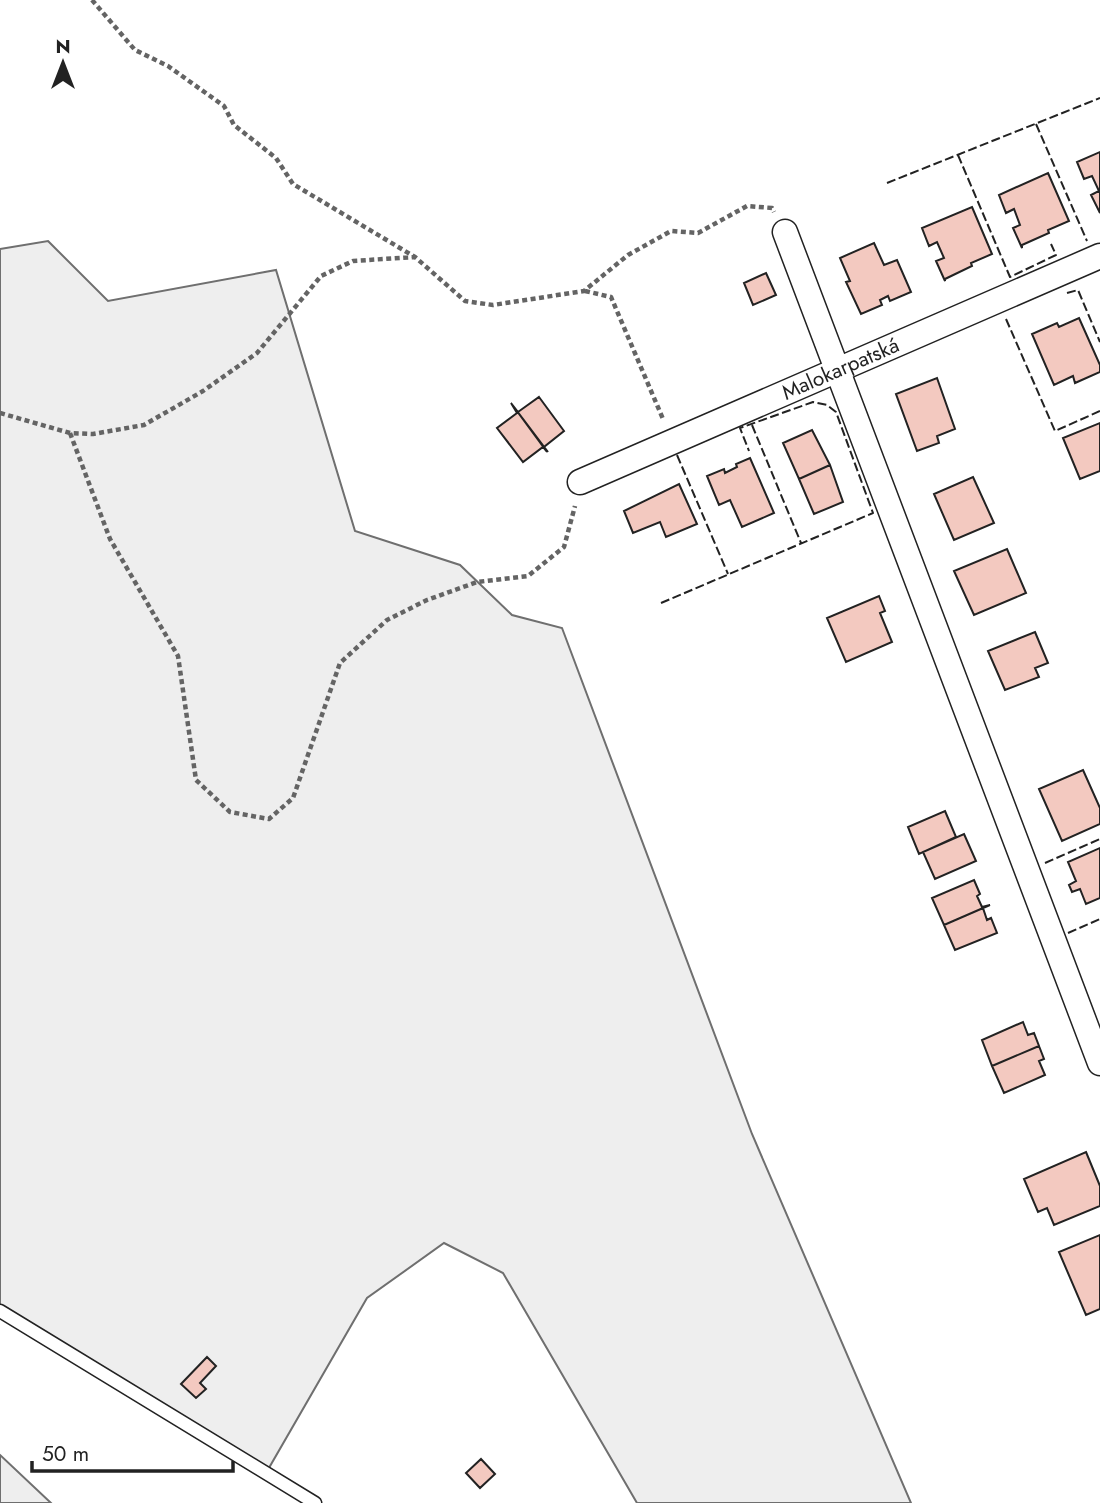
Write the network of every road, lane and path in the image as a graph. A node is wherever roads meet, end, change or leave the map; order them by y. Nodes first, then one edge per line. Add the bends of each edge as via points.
1 (92, 0) edge
2 (785, 232) joint
3 (1100, 256) edge
4 (415, 257) junction
5 (584, 291) junction
6 (837, 371) junction
7 (0, 413) edge
8 (664, 419) dead end
9 (70, 433) junction
10 (580, 482) joint
11 (1100, 1063) edge
12 (0, 1311) edge
13 (315, 1503) edge

1 - 4 path via 135,50 169,66 224,106 234,125 276,158 293,184
2 - 5 path via 772,208 747,206 698,233 671,231 628,255
2 - 6 street
3 - 6 street, Malokarpatská
4 - 5 path via 465,301 493,306
4 - 9 path via 353,261 321,276 257,353 144,425
5 - 8 path via 611,297
6 - 10 street, Malokarpatská
6 - 11 street
7 - 9 path
9 - 10 path via 110,539 178,656 196,780 230,812 269,819 293,798 340,663 387,620 427,600 477,582 528,576 564,547
12 - 13 lane

